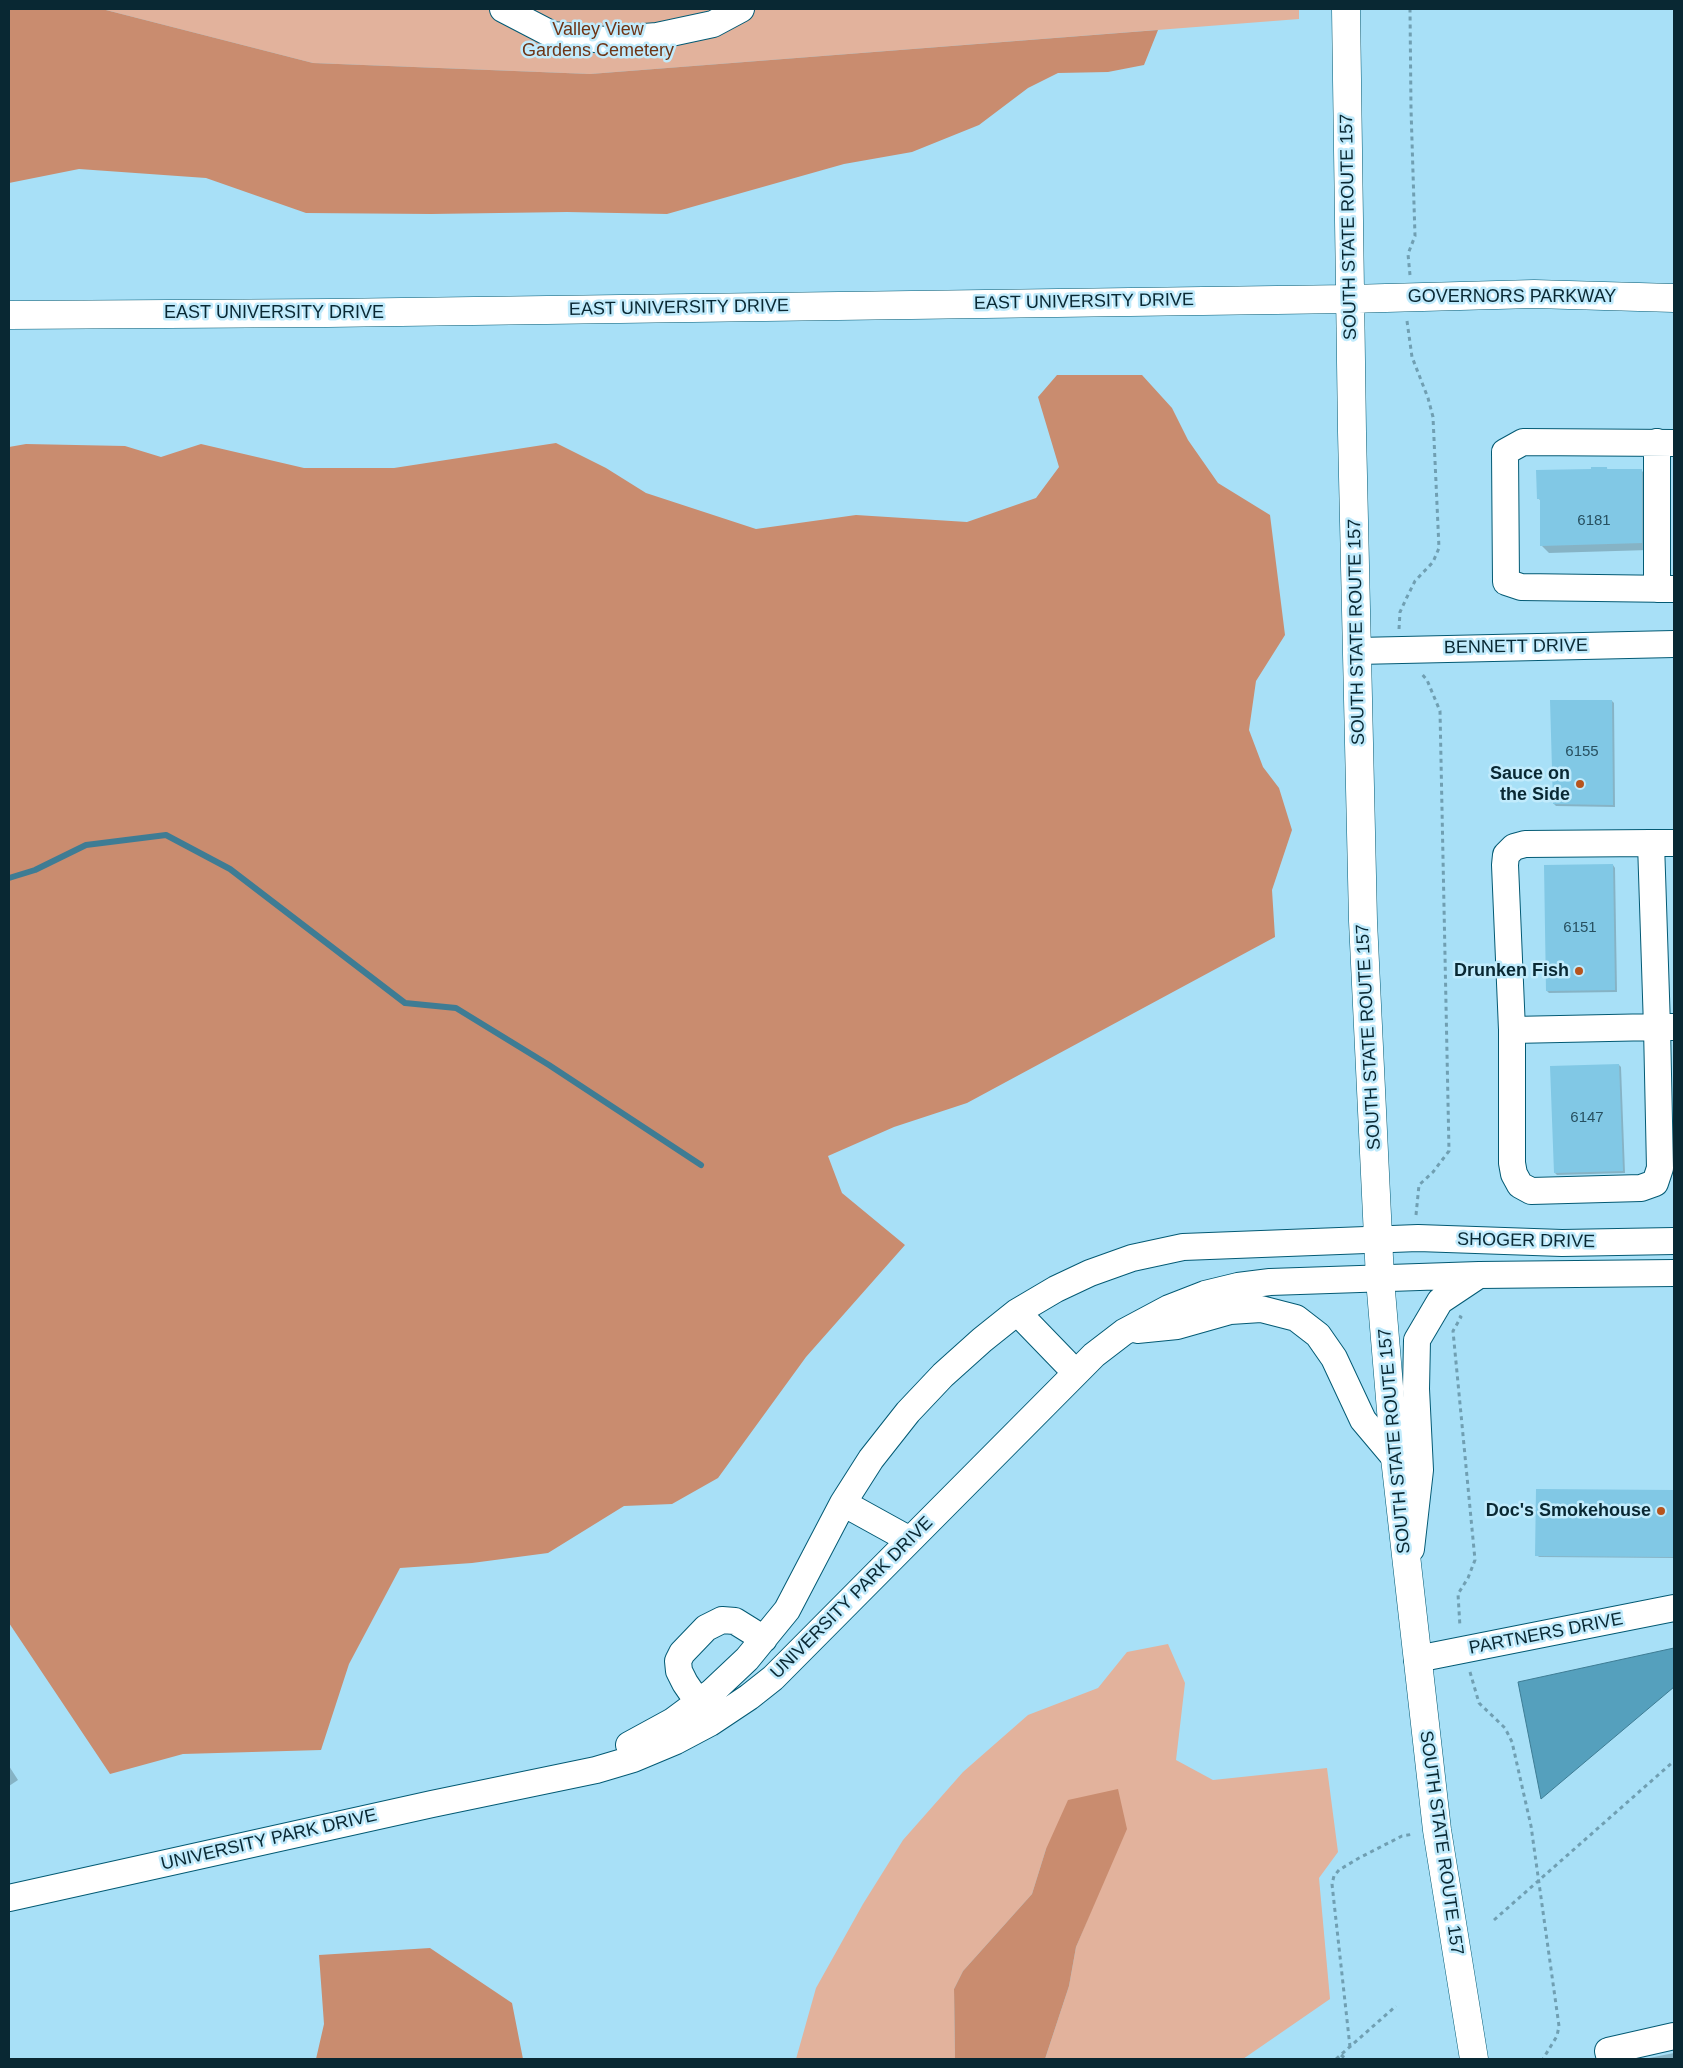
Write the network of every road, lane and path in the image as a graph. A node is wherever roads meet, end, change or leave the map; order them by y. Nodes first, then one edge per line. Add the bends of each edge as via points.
1 (503, 9) edge
2 (741, 9) edge
3 (1346, 9) edge
4 (1349, 298) junction
5 (1674, 298) edge
6 (9, 315) edge
7 (1666, 443) edge
8 (1666, 589) edge
9 (1674, 644) edge
10 (1357, 651) junction
11 (1662, 843) edge
12 (1666, 1027) edge
13 (1512, 1030) junction
14 (1378, 1239) junction
15 (1674, 1241) edge
16 (1674, 1273) edge
17 (1479, 1275) junction
18 (1380, 1279) junction
19 (1440, 1301) junction
20 (1017, 1312) junction
21 (1124, 1332) junction
22 (1076, 1373) junction
23 (1395, 1458) junction
24 (842, 1503) junction
25 (910, 1540) junction
26 (1408, 1577) junction
27 (1674, 1608) edge
28 (764, 1639) junction
29 (1465, 1650) junction
30 (1417, 1658) junction
31 (698, 1702) junction
32 (1674, 1761) edge
33 (530, 1784) junction
34 (1437, 1830) junction
35 (1538, 1880) junction
36 (9, 1898) edge
37 (1494, 1920) dead end
38 (1396, 2006) dead end
39 (1674, 2036) edge
40 (1350, 2047) junction
41 (1342, 2055) junction
42 (1336, 2059) edge
43 (1346, 2059) edge
44 (1474, 2059) edge
45 (1543, 2059) edge
46 (1610, 2059) edge

1 - 2 street via 553,35 606,40 657,36 713,24
3 - 4 main road, SOUTH STATE ROUTE 157
4 - 5 main road, GOVERNORS PARKWAY via 1534,294
4 - 6 main road, EAST UNIVERSITY DRIVE
4 - 10 main road, SOUTH STATE ROUTE 157
7 - 8 street
7 - 8 street via 1522,442 1504,452 1506,582 1522,587
9 - 10 street, BENNETT DRIVE
10 - 14 main road, SOUTH STATE ROUTE 157 via 1363,921
11 - 12 street
11 - 13 street via 1525,844 1514,847 1506,855
12 - 13 street
12 - 13 street via 1660,1168 1655,1183 1641,1188 1531,1191 1520,1185 1512,1164
14 - 15 street, SHOGER DRIVE via 1562,1243
14 - 18 main road, SOUTH STATE ROUTE 157
14 - 20 street, UNIVERSITY PARK DRIVE via 1183,1247 1132,1258 1090,1273
16 - 17 street, SHOGER DRIVE
17 - 18 street, SHOGER DRIVE
17 - 19 street, SHOGER DRIVE
18 - 21 street, UNIVERSITY PARK DRIVE via 1238,1286 1168,1308
18 - 23 main road, SOUTH STATE ROUTE 157
19 - 26 street, SHOGER DRIVE via 1416,1340 1420,1470
19 - 29 path via 1461,1317 1453,1331 1475,1560 1458,1594 1458,1619
20 - 22 street
20 - 24 street, UNIVERSITY PARK DRIVE via 950,1369 908,1412
21 - 22 street, UNIVERSITY PARK DRIVE
21 - 23 street via 1177,1326 1230,1311 1261,1309 1296,1318 1318,1335 1334,1358 1363,1420
22 - 25 street, UNIVERSITY PARK DRIVE
23 - 26 main road, SOUTH STATE ROUTE 157
24 - 25 street
24 - 28 street, UNIVERSITY PARK DRIVE via 786,1610
25 - 33 street, UNIVERSITY PARK DRIVE via 774,1678 710,1723 633,1759
26 - 30 main road, SOUTH STATE ROUTE 157
27 - 29 street, PARTNERS DRIVE
28 - 31 street, UNIVERSITY PARK DRIVE via 748,1659
28 - 31 street via 734,1621 722,1620 706,1628 678,1661 679,1671
29 - 30 street, PARTNERS DRIVE
29 - 35 path via 1478,1703 1505,1728 1512,1742 1529,1818
30 - 34 main road, SOUTH STATE ROUTE 157
31 - 33 street, UNIVERSITY PARK DRIVE via 631,1745
32 - 35 path
33 - 36 street, UNIVERSITY PARK DRIVE
34 - 40 path via 1402,1836 1347,1864 1334,1876 1332,1884
34 - 44 main road, SOUTH STATE ROUTE 157
35 - 37 path
35 - 45 path via 1559,2026 1557,2036
38 - 40 path
39 - 46 street via 1608,2051
40 - 41 path
41 - 42 path
41 - 43 path

